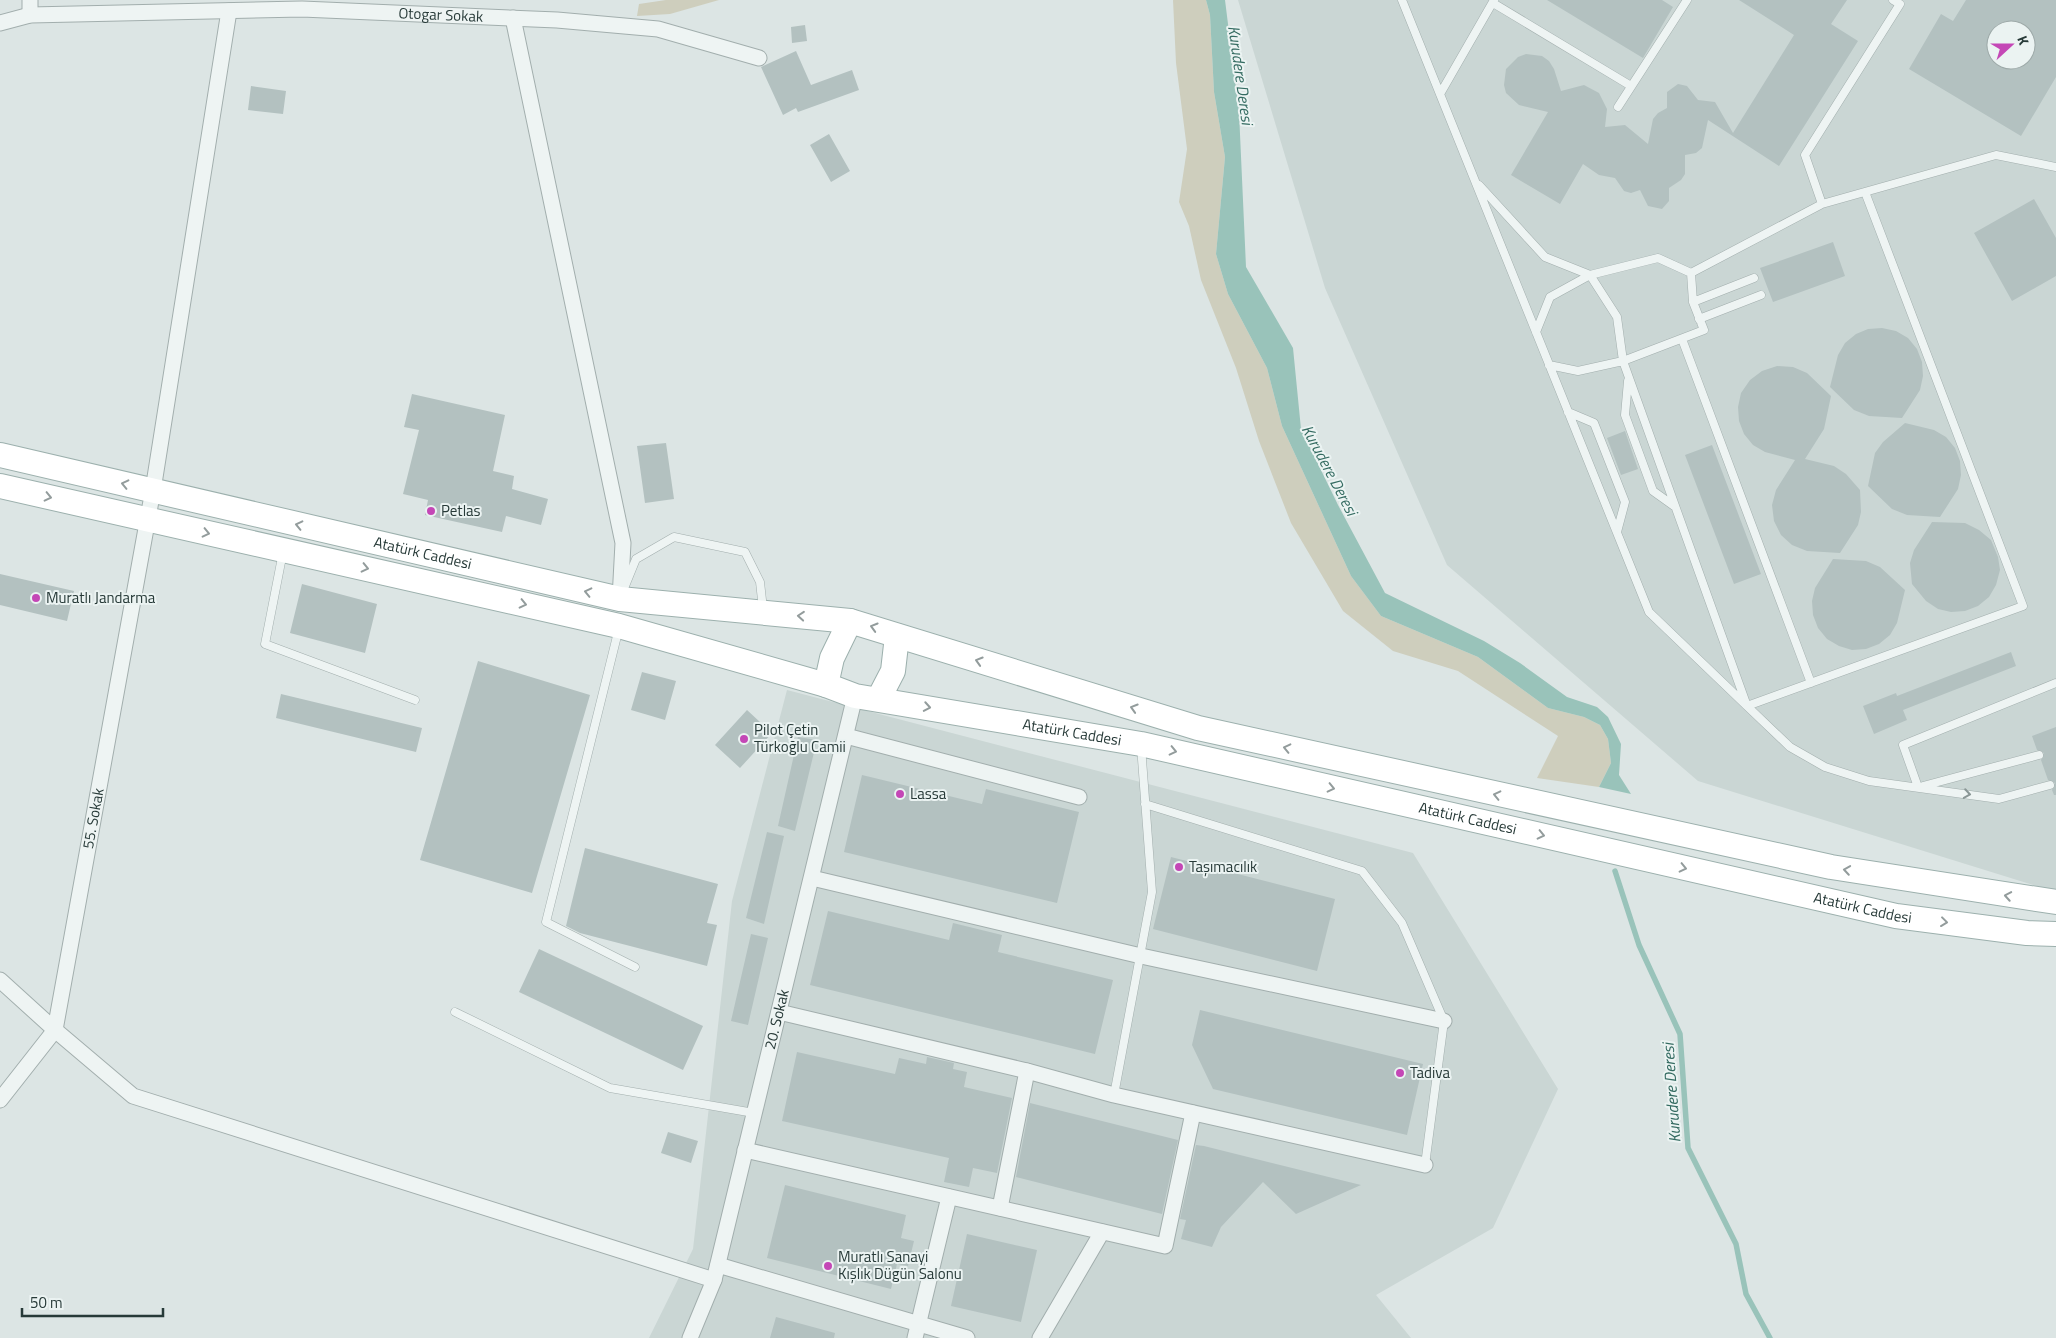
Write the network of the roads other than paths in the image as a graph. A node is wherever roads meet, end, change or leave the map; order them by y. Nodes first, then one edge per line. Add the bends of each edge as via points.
1 (1402, 0) edge
2 (1687, 0) edge
3 (1893, 0) edge
4 (1494, 2) edge
5 (30, 8) edge
6 (230, 11) junction
7 (513, 18) junction
8 (0, 22) edge
9 (759, 58) dead end
10 (1631, 86) junction
11 (1440, 94) junction
12 (1618, 107) dead end
13 (2056, 168) edge
14 (1475, 180) junction
15 (1865, 192) junction
16 (1822, 204) junction
17 (1691, 274) junction
18 (1590, 275) junction
19 (1754, 278) dead end
20 (1761, 295) dead end
21 (1693, 302) junction
22 (1699, 319) junction
23 (1536, 332) junction
24 (1682, 339) junction
25 (1623, 361) junction
26 (1550, 365) junction
27 (1628, 376) junction
28 (1568, 412) junction
29 (0, 456) edge
30 (0, 486) edge
31 (153, 490) junction
32 (1675, 507) junction
33 (148, 520) junction
34 (1617, 532) junction
35 (284, 550) junction
36 (620, 599) junction
37 (763, 613) junction
38 (850, 621) junction
39 (619, 626) junction
40 (897, 636) junction
41 (1811, 683) junction
42 (2056, 683) edge
43 (826, 685) junction
44 (854, 696) junction
45 (879, 698) junction
46 (415, 700) dead end
47 (1746, 706) junction
48 (846, 736) junction
49 (1141, 744) junction
50 (2039, 755) dead end
51 (2050, 785) dead end
52 (1918, 787) junction
53 (1079, 797) dead end
54 (1145, 804) junction
55 (812, 878) junction
56 (2056, 902) edge
57 (2056, 934) edge
58 (1141, 956) junction
59 (635, 967) dead end
60 (0, 980) edge
61 (455, 1012) dead end
62 (779, 1012) junction
63 (1444, 1021) junction
64 (55, 1030) junction
65 (1027, 1071) junction
66 (1114, 1095) junction
67 (0, 1100) edge
68 (1193, 1113) junction
69 (754, 1114) junction
70 (745, 1150) junction
71 (1425, 1165) joint
72 (949, 1197) junction
73 (1000, 1208) junction
74 (1102, 1232) junction
75 (718, 1265) junction
76 (714, 1280) junction
77 (918, 1331) edge
78 (690, 1338) edge
79 (967, 1338) edge
80 (1040, 1338) edge

1 - 11 lane
2 - 10 lane
3 - 16 lane via 1900,4 1805,155
4 - 10 lane
4 - 11 lane
5 - 6 street, Otogar Sokak
5 - 8 street, Otogar Sokak
6 - 7 street, Otogar Sokak via 302,9
6 - 31 street, 55. Sokak
7 - 9 street, Otogar Sokak via 658,29
7 - 36 street via 623,543
10 - 12 lane
11 - 14 lane
13 - 15 lane via 1996,155
14 - 18 lane via 1545,258
14 - 23 lane
15 - 16 lane
15 - 41 lane via 2023,606
16 - 17 lane
17 - 18 lane via 1658,258
17 - 21 lane
18 - 23 lane via 1550,296
18 - 25 lane via 1617,317
19 - 21 lane
20 - 22 lane
21 - 22 lane
22 - 24 lane via 1704,330
23 - 26 lane
24 - 25 lane
24 - 41 lane
25 - 26 lane via 1578,371
25 - 27 lane
26 - 28 lane
27 - 32 lane
27 - 32 lane via 1628,424 1653,491
28 - 34 lane
28 - 34 lane via 1594,423 1625,502
31 -> 29 main road, Atatürk Caddesi
30 -> 33 main road, Atatürk Caddesi
31 - 33 street, 55. Sokak
36 -> 31 main road, Atatürk Caddesi
32 - 47 lane
33 -> 35 main road, Atatürk Caddesi
33 - 64 street, 55. Sokak
34 - 47 lane via 1649,612
35 -> 39 main road, Atatürk Caddesi
35 - 46 lane via 265,644
36 - 37 main road, Atatürk Caddesi
36 - 37 lane via 636,559 674,537 745,552 760,582
38 -> 37 main road, Atatürk Caddesi
40 -> 38 main road
38 - 43 main road via 832,658
39 - 43 main road, Atatürk Caddesi
39 - 59 lane via 546,922
40 - 45 main road via 893,671
56 -> 40 main road, Atatürk Caddesi via 1831,867 1198,728
41 - 47 lane
42 - 52 lane via 1903,745
43 - 44 main road
44 - 45 main road
44 - 48 street, 20. Sokak
45 -> 49 main road, Atatürk Caddesi
47 - 52 lane via 1790,746 1825,767 1869,781
48 - 53 street
48 - 55 street, 20. Sokak
49 - 54 lane
49 -> 57 main road, Atatürk Caddesi via 1896,916
50 - 52 lane
52 -> 51 lane via 1999,799
54 - 58 lane via 1152,892
54 - 63 lane via 1362,871 1402,923
55 - 58 street
55 - 62 street, 20. Sokak
58 - 63 street
58 - 66 lane
60 - 64 street
61 - 69 lane via 610,1088
62 - 65 street
62 - 69 street, 20. Sokak
63 - 71 lane
64 - 67 street, 55. Sokak
64 - 76 street via 133,1096
65 - 66 street
65 - 73 street
66 - 68 street
68 - 71 street
68 - 74 street via 1165,1246
69 - 70 street, 20. Sokak
70 - 72 street
70 - 75 street, 20. Sokak
72 - 73 street
72 - 77 street
73 - 74 street
74 - 80 street
75 - 76 street, 20. Sokak
75 - 77 street
76 - 78 street, 20. Sokak
77 - 79 street

